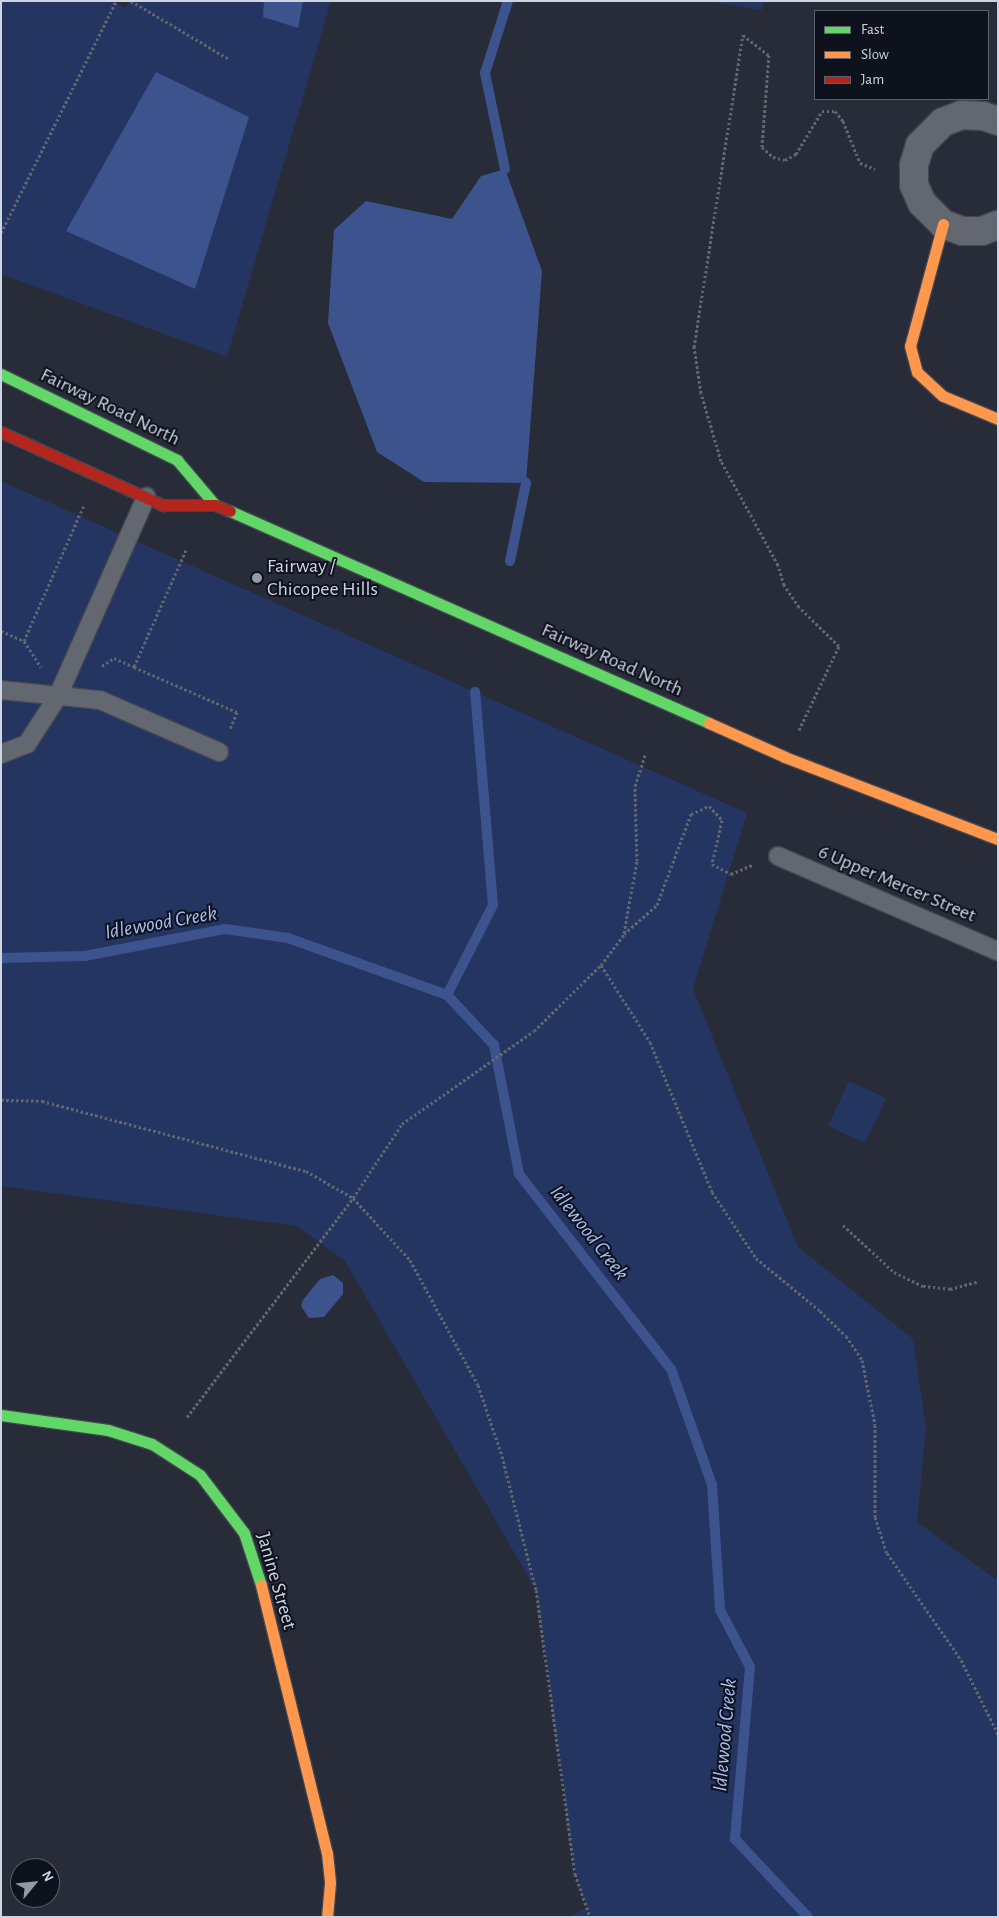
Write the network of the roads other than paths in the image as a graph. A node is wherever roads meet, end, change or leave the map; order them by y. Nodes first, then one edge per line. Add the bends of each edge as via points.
1 (998, 121) edge
2 (943, 224) junction
3 (998, 225) edge
4 (1, 374) edge
5 (998, 419) edge
6 (1, 432) edge
7 (146, 497) junction
8 (215, 505) junction
9 (1, 690) edge
10 (58, 696) junction
11 (220, 752) dead end
12 (1, 754) edge
13 (998, 839) edge
14 (778, 856) road end
15 (998, 951) edge
16 (1, 1415) edge
17 (327, 1917) edge

1 - 2 street via 962,115 943,122 920,145 914,165 914,185 922,203
2 - 3 street via 962,231 982,231
2 - 5 main road via 910,346 917,372 943,396
4 - 8 main road, Fairway Road North via 177,460
6 - 7 main road, Fairway Road North
7 - 8 main road, Fairway Road North via 163,505
7 - 10 lane
8 - 13 main road, Fairway Road North via 785,757
9 - 10 lane
10 - 11 lane via 100,700
10 - 12 lane via 27,744
14 - 15 lane, 6 Upper Mercer Street
16 - 17 main road, Janine Street via 108,1430 152,1444 200,1475 244,1533 259,1577 327,1853 330,1883

